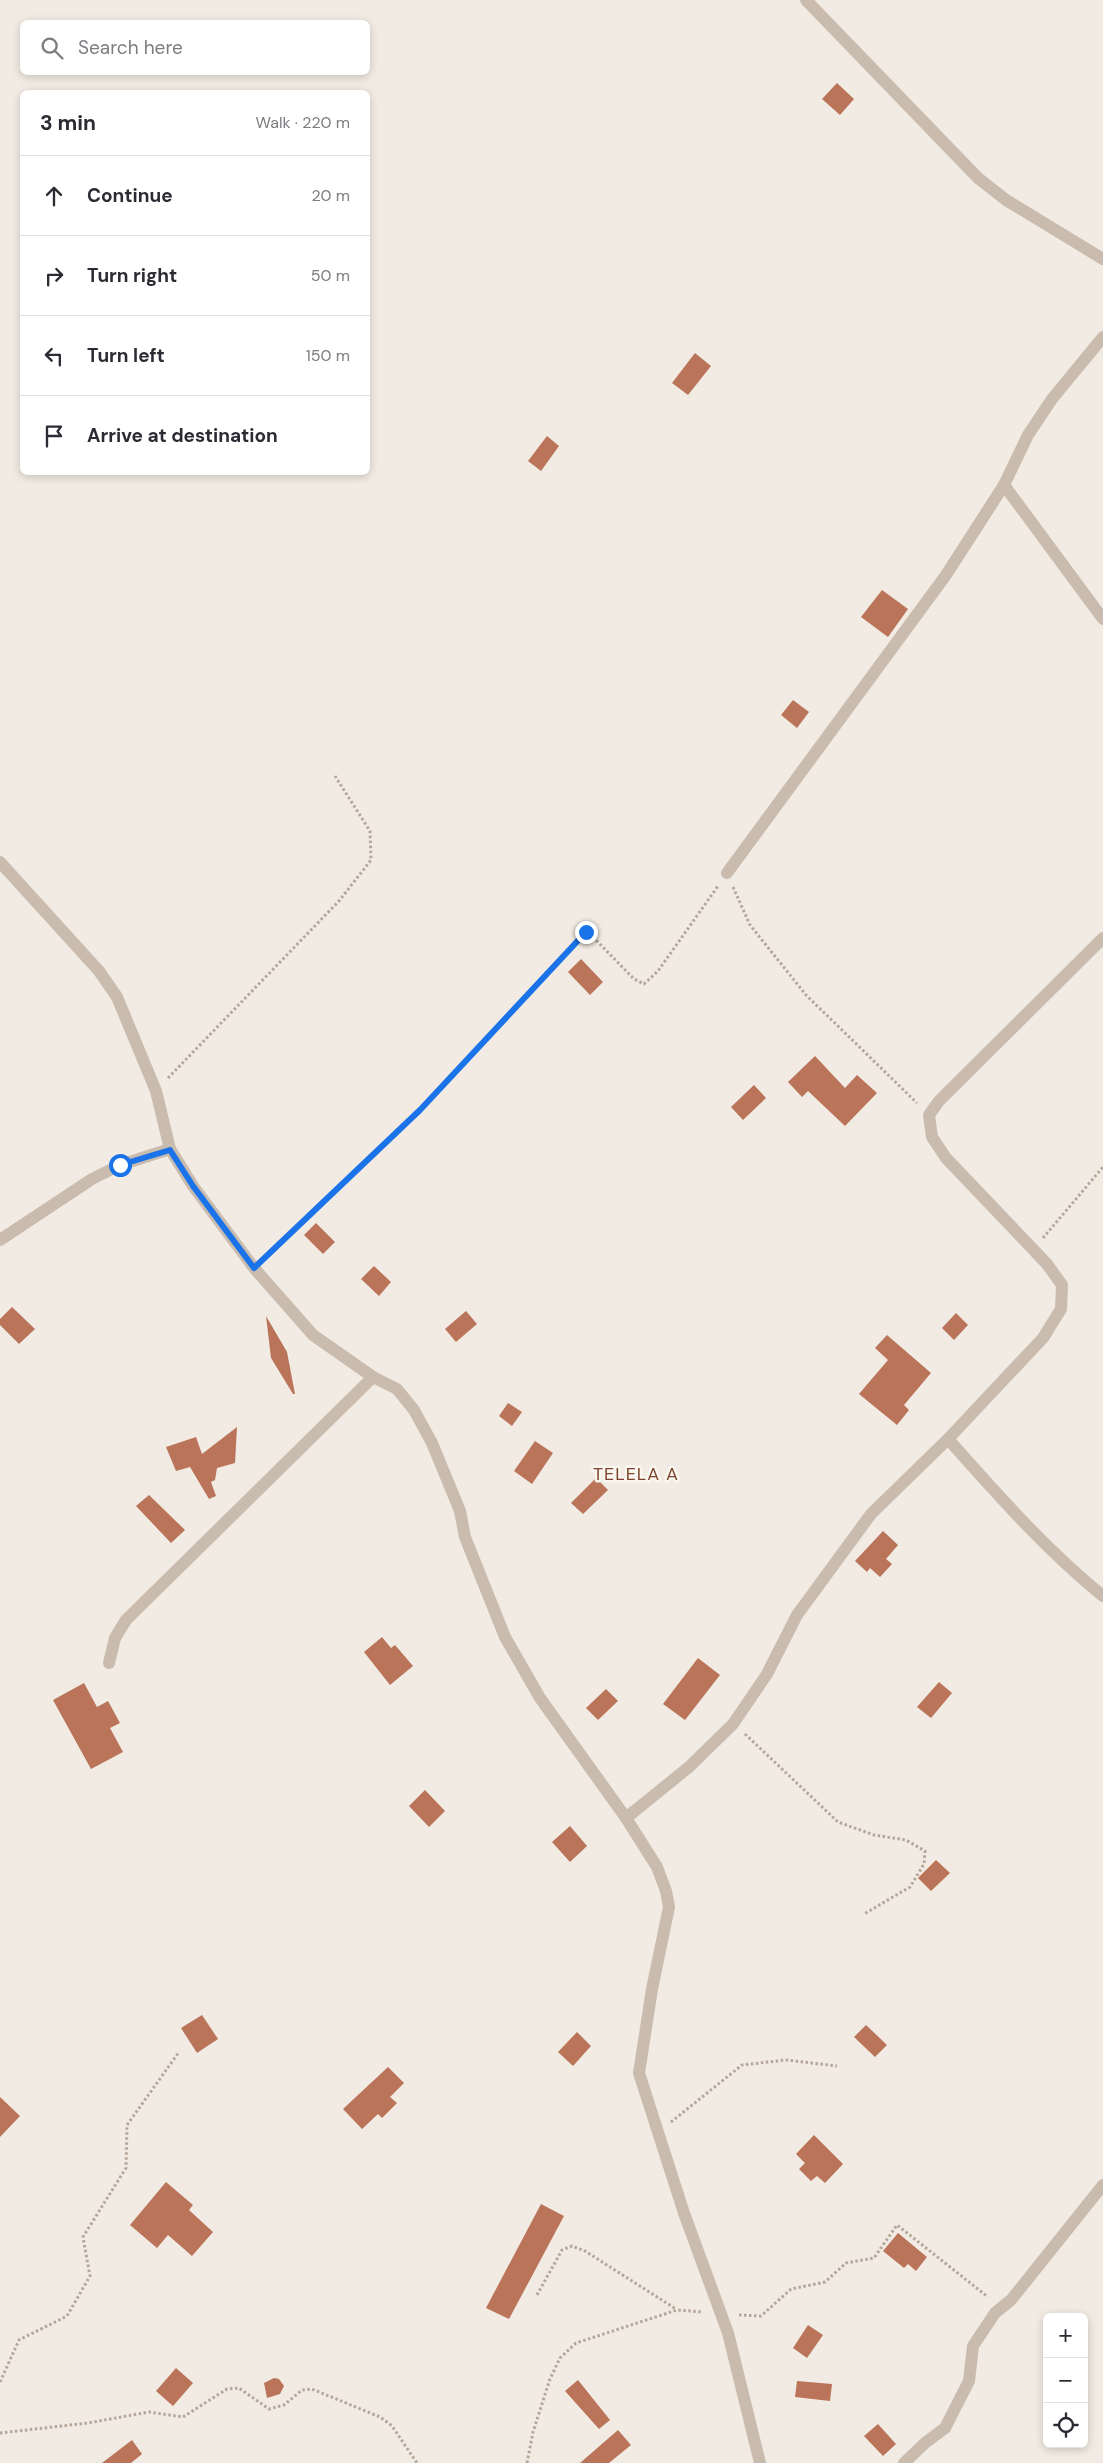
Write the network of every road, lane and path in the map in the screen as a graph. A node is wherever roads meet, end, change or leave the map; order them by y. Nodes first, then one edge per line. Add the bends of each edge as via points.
1 (806, 0) edge
2 (1103, 259) edge
3 (1103, 337) edge
4 (1004, 485) junction
5 (1103, 619) edge
6 (335, 776) dead end
7 (0, 862) edge
8 (727, 873) junction
9 (1103, 938) edge
10 (156, 1091) junction
11 (929, 1115) junction
12 (170, 1150) junction
13 (1103, 1167) edge
14 (0, 1240) edge
15 (1033, 1250) junction
16 (254, 1268) junction
17 (373, 1377) junction
18 (948, 1439) junction
19 (1103, 1596) edge
20 (109, 1663) dead end
21 (733, 1724) junction
22 (626, 1818) junction
23 (864, 1914) dead end
24 (179, 2052) dead end
25 (837, 2066) dead end
26 (659, 2132) junction
27 (1103, 2185) edge
28 (537, 2294) dead end
29 (1011, 2300) junction
30 (677, 2310) junction
31 (719, 2314) junction
32 (0, 2382) edge
33 (0, 2433) edge
34 (417, 2463) edge
35 (527, 2463) edge
36 (760, 2463) edge
37 (904, 2463) edge

1 - 2 street via 978,178 1006,200
3 - 4 street via 1052,399
4 - 5 street
4 - 8 street via 908,629
6 - 10 path via 370,830 371,860 339,902
7 - 10 street via 99,971 117,997
8 - 11 path via 750,925 806,995
8 - 16 path via 658,971 644,984 634,979 589,933 581,935 420,1110
9 - 11 street via 946,1094
10 - 12 street
11 - 15 street via 932,1136 946,1158
12 - 14 street via 120,1165 92,1179
12 - 16 street
13 - 15 path
15 - 18 street via 1062,1285 1061,1309 1043,1338
16 - 17 street via 313,1334
17 - 20 street via 126,1620 115,1638
17 - 22 street via 397,1390 421,1422 460,1511 465,1538 505,1637 540,1698
18 - 19 street via 1018,1516 1078,1576
18 - 21 street via 872,1514 797,1615 767,1674
21 - 22 street via 688,1767
21 - 23 path via 838,1822 874,1835 906,1840 925,1851 924,1864 910,1887
22 - 26 street via 657,1867 669,1907 639,2073
24 - 32 path via 127,2125 126,2168 83,2237 90,2276 67,2316 19,2340
25 - 26 path via 786,2060 742,2064
26 - 31 street
27 - 29 street
28 - 30 path via 562,2250 572,2246
29 - 31 path via 987,2297 897,2225 874,2258 846,2262 825,2282 791,2289 762,2316
29 - 37 street via 995,2313 973,2346 969,2381 945,2428
30 - 31 path
30 - 35 path via 576,2343 560,2358 533,2432
31 - 36 street via 728,2333
33 - 34 path via 149,2412 183,2417 227,2389 239,2388 269,2409 284,2405 302,2390 312,2389 380,2417 392,2426

